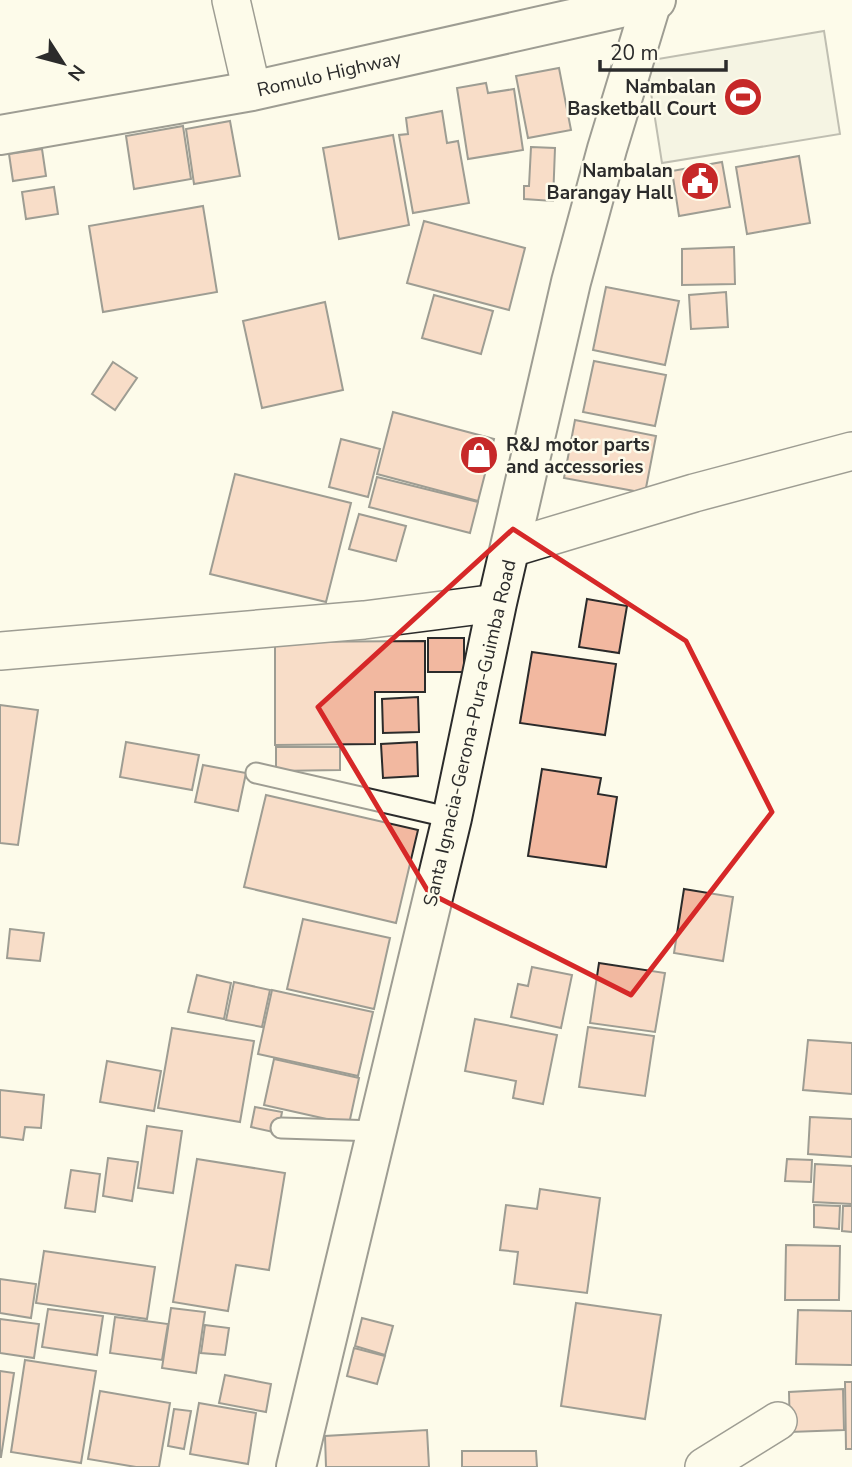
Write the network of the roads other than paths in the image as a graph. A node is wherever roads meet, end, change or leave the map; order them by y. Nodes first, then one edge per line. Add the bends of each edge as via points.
1 (231, 0) edge
2 (654, 0) edge
3 (605, 6) edge
4 (252, 91) junction
5 (0, 135) edge
6 (852, 451) edge
7 (510, 548) junction
8 (497, 603) junction
9 (0, 651) edge
10 (256, 773) dead end
11 (452, 818) junction
12 (281, 1128) dead end
13 (377, 1131) junction
14 (778, 1420) dead end
15 (296, 1467) edge
16 (704, 1467) edge

1 - 4 street
2 - 3 main road, Romulo Highway
2 - 7 main road, Santa Ignacia-Gerona-Pura-Guimba Road via 607,149 572,282
3 - 4 main road, Romulo Highway
4 - 5 main road, Romulo Highway
6 - 7 street
7 - 8 main road, Santa Ignacia-Gerona-Pura-Guimba Road
8 - 9 street via 363,620
8 - 11 main road, Santa Ignacia-Gerona-Pura-Guimba Road
10 - 11 lane
11 - 13 main road, Santa Ignacia-Gerona-Pura-Guimba Road
12 - 13 lane
13 - 15 main road, Santa Ignacia-Gerona-Pura-Guimba Road
14 - 16 street

